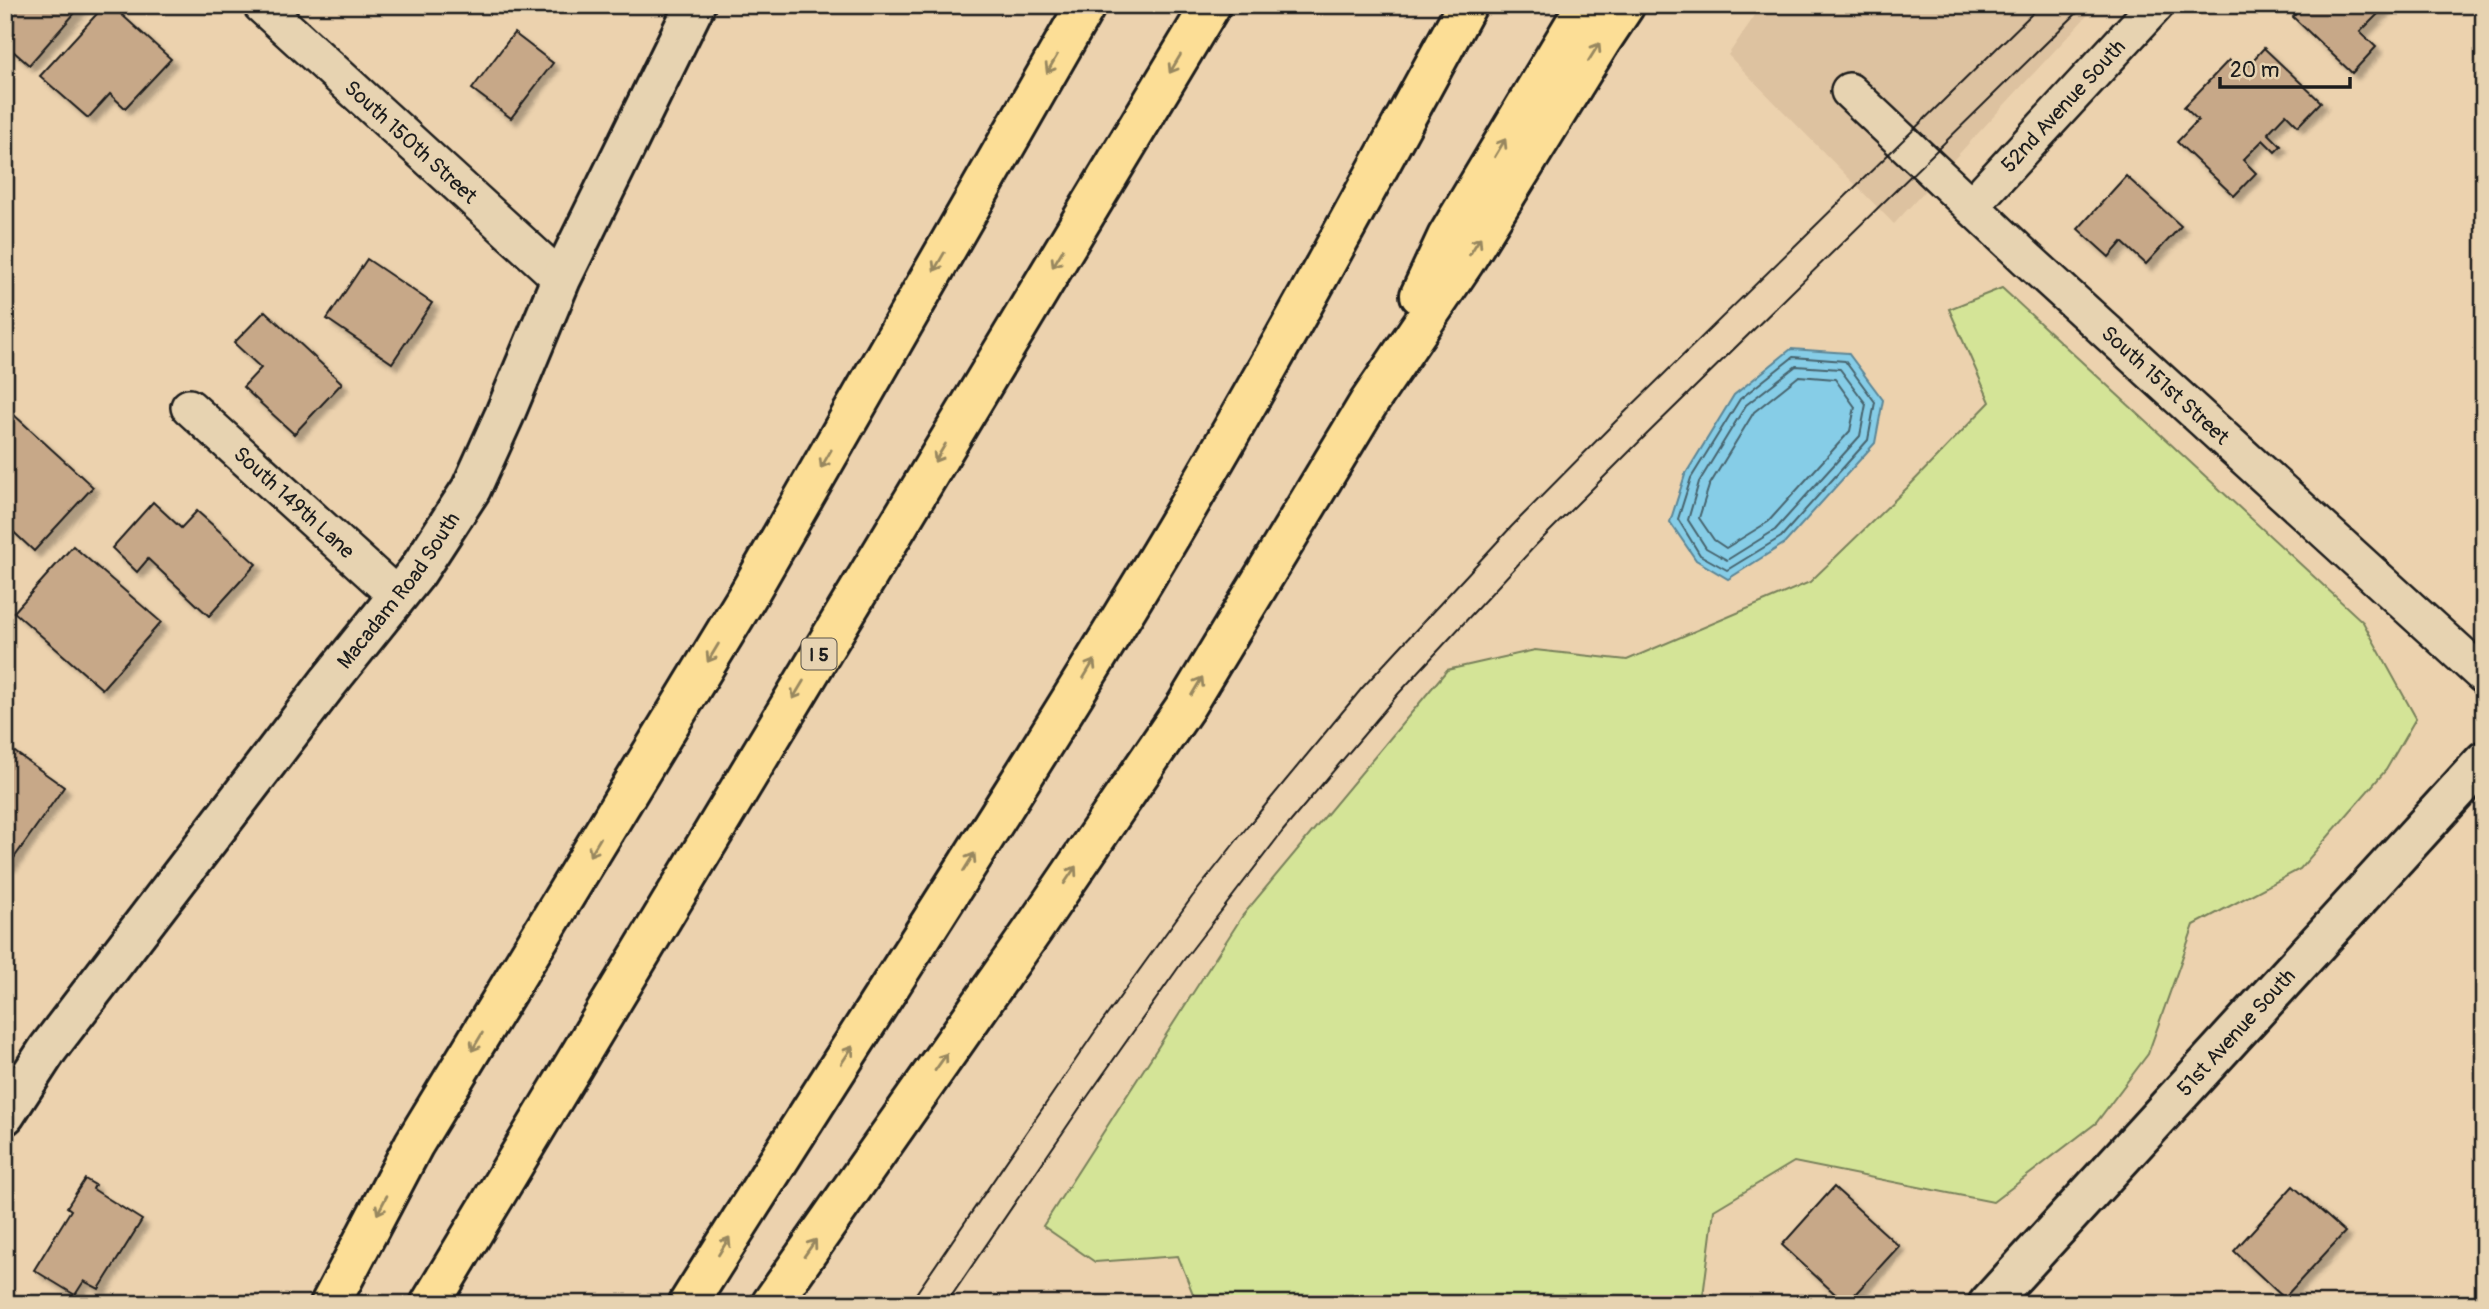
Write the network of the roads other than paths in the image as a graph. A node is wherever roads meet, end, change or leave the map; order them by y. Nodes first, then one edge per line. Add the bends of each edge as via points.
1 (261, 5) edge
2 (695, 5) edge
3 (1086, 5) edge
4 (1211, 5) edge
5 (1467, 5) edge
6 (1586, 5) edge
7 (1625, 5) edge
8 (2156, 5) edge
9 (1849, 91) dead end
10 (1971, 206) junction
11 (561, 279) junction
12 (1367, 404) junction
13 (189, 407) dead end
14 (398, 597) junction
15 (2484, 676) edge
16 (2484, 761) edge
17 (5, 1115) edge
18 (330, 1304) edge
19 (430, 1304) edge
20 (688, 1304) edge
21 (771, 1304) edge
22 (1988, 1304) edge

1 - 11 street, South 150th Street
2 - 11 street, Macadam Road South
3 -> 18 highway via 748,595 414,1144
4 -> 19 highway, I 5
20 -> 5 highway via 1175,528
12 -> 6 highway via 1447,237
12 -> 7 highway via 1465,261
8 - 10 street, 52nd Avenue South
9 - 10 street, South 151st Street
10 - 15 street, South 151st Street
11 - 14 street, Macadam Road South via 471,489
21 -> 12 highway via 1185,707
13 - 14 street, South 149th Lane
14 - 17 street, Macadam Road South via 57,1038
16 - 22 street, 51st Avenue South

